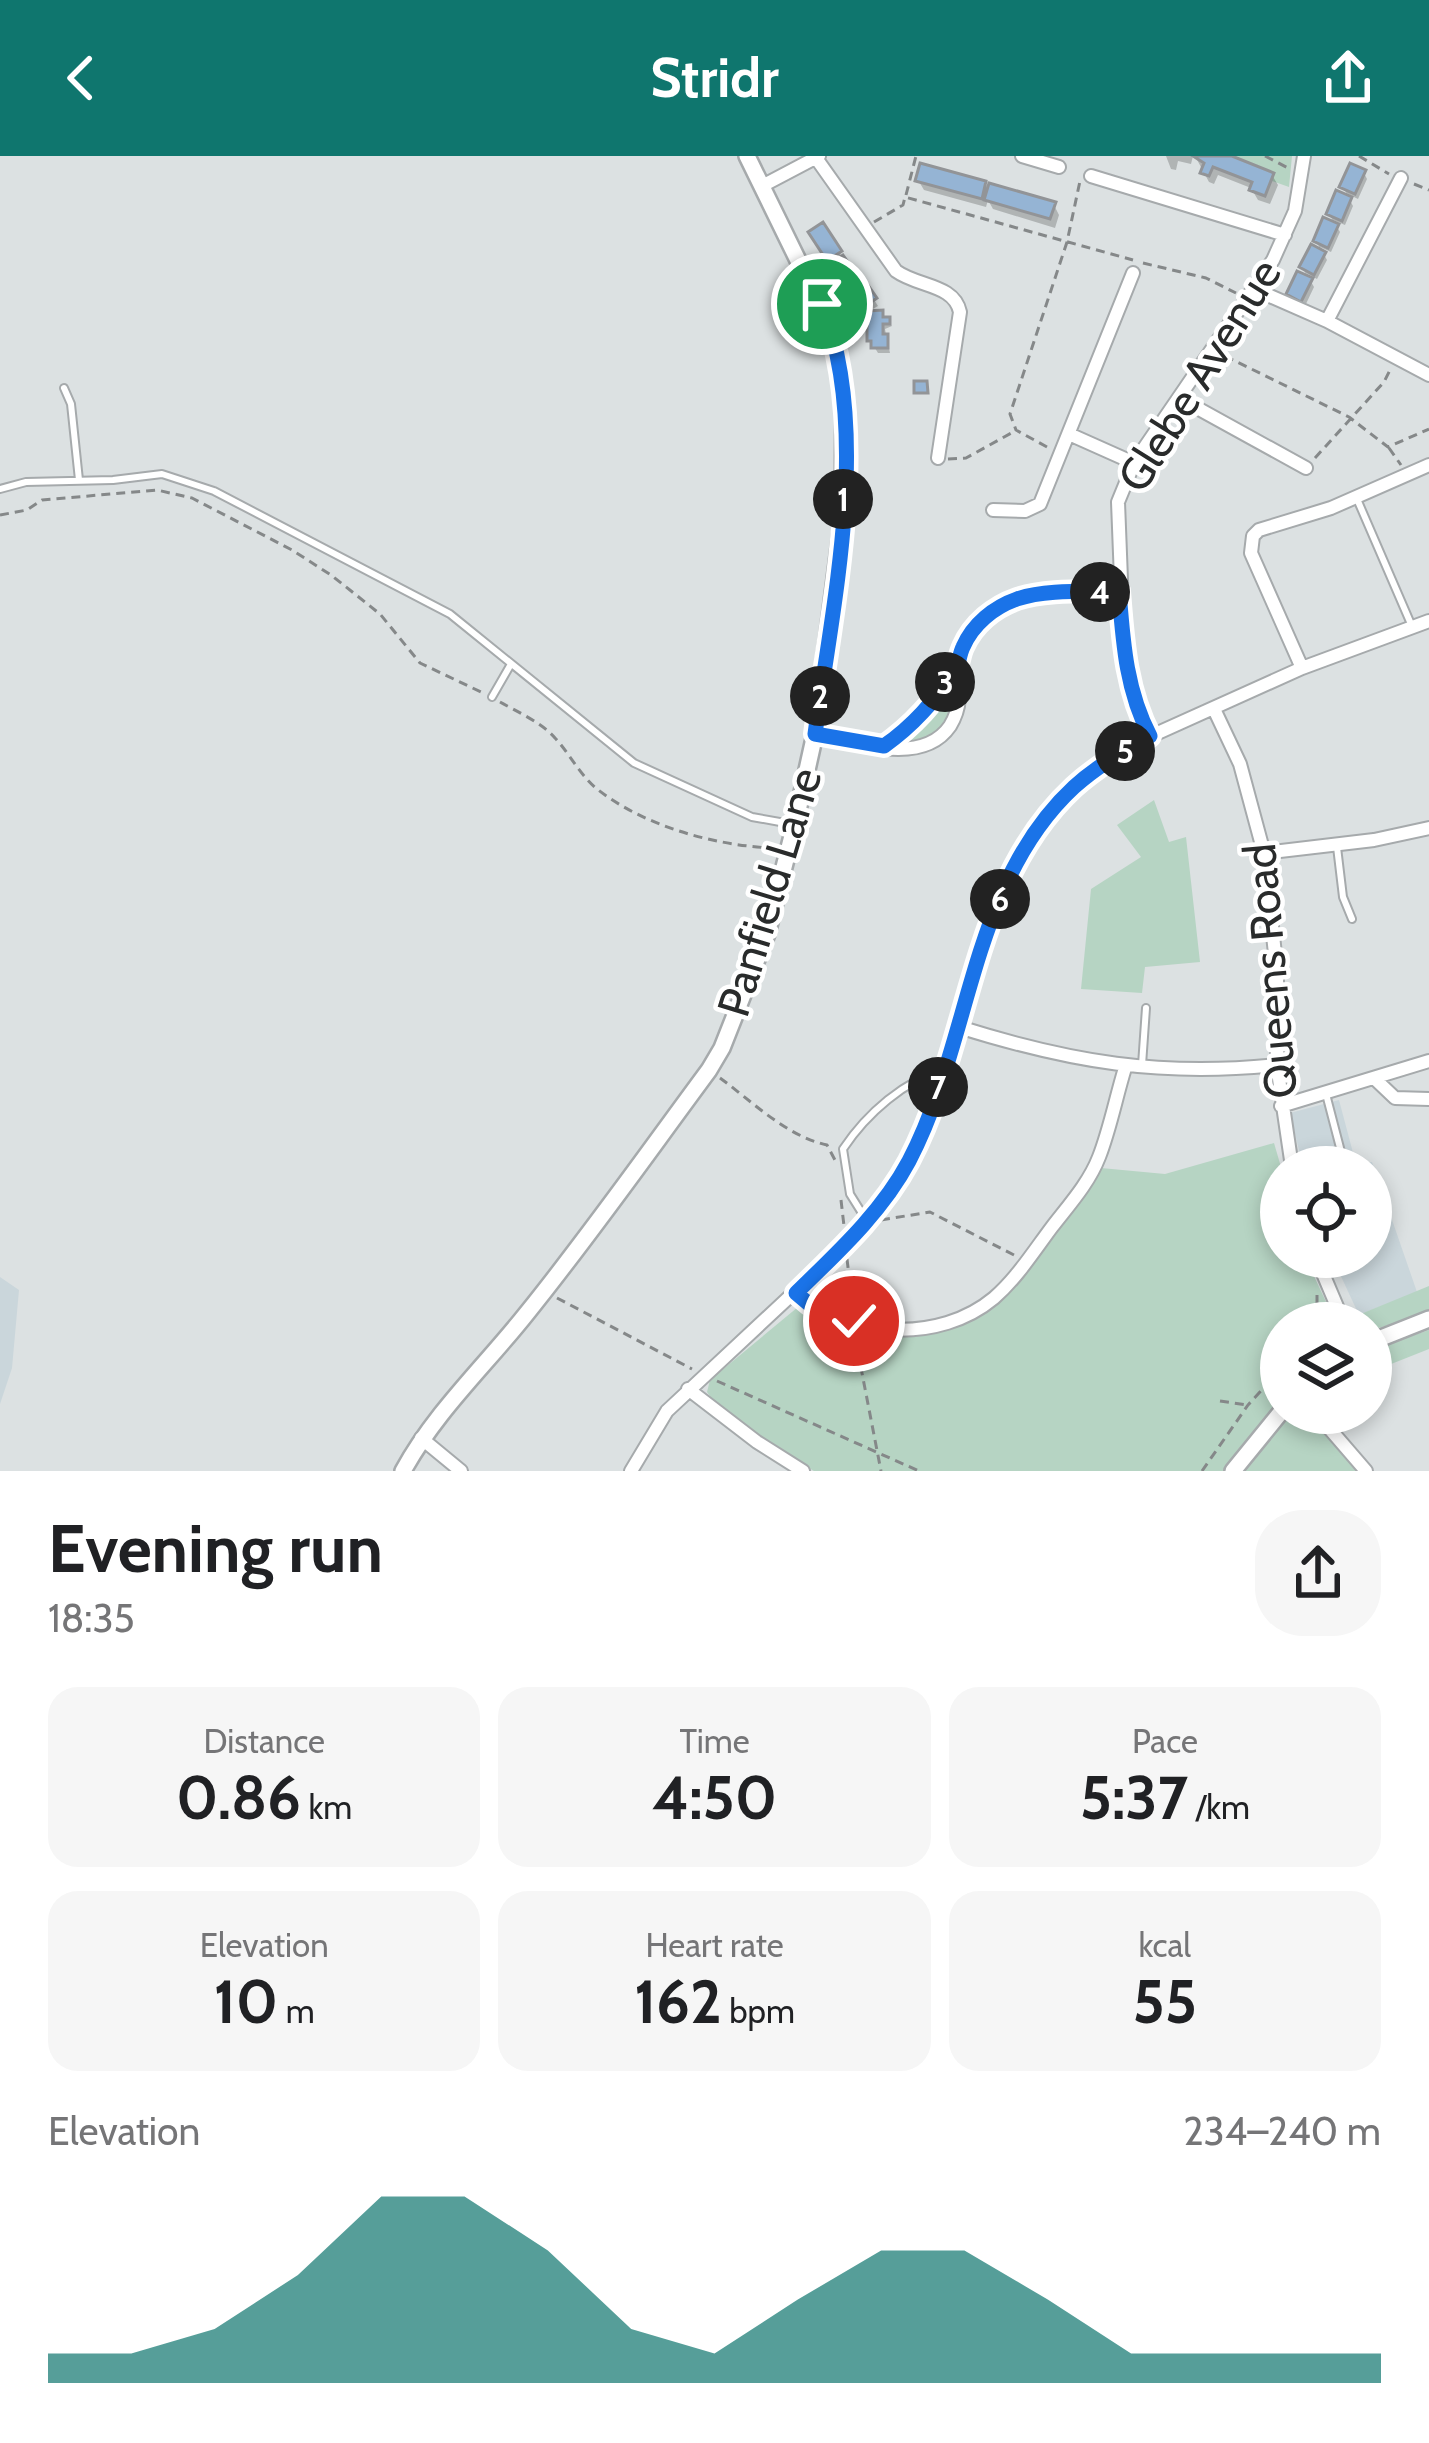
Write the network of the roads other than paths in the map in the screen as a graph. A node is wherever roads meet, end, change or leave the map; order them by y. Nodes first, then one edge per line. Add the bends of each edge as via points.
1 (747, 156) edge
2 (1022, 156) edge
3 (1304, 156) edge
4 (817, 157) edge
5 (1059, 167) dead end
6 (1091, 176) road end
7 (1401, 178) dead end
8 (762, 186) junction
9 (1285, 235) junction
10 (1133, 274) dead end
11 (1251, 294) junction
12 (1327, 321) junction
13 (1429, 375) edge
14 (64, 388) dead end
15 (1179, 398) junction
16 (1069, 434) junction
17 (938, 458) road end
18 (1134, 463) junction
19 (1429, 465) edge
20 (1306, 468) road end
21 (79, 480) junction
22 (0, 489) edge
23 (1357, 498) junction
24 (993, 510) dead end
25 (1119, 591) junction
26 (1429, 621) edge
27 (1413, 628) junction
28 (511, 664) junction
29 (1302, 668) junction
30 (956, 671) junction
31 (492, 697) road end
32 (1214, 709) junction
33 (815, 734) junction
34 (1150, 736) junction
35 (884, 746) junction
36 (795, 824) junction
37 (1429, 828) edge
38 (1337, 845) junction
39 (1264, 853) junction
40 (1352, 920) dead end
41 (1146, 1008) dead end
42 (959, 1027) junction
43 (1429, 1060) edge
44 (1277, 1065) junction
45 (946, 1068) junction
46 (1125, 1068) junction
47 (1142, 1068) junction
48 (1375, 1078) junction
49 (1326, 1094) junction
50 (1429, 1099) edge
51 (1281, 1106) junction
52 (1288, 1146) edge
53 (1340, 1146) edge
54 (867, 1221) junction
55 (796, 1293) junction
56 (1429, 1319) edge
57 (1392, 1334) edge
58 (688, 1389) junction
59 (1263, 1434) edge
60 (1334, 1434) edge
61 (421, 1438) junction
62 (403, 1471) edge
63 (461, 1471) edge
64 (631, 1471) edge
65 (803, 1471) edge
66 (1233, 1471) edge
67 (1366, 1471) edge

1 - 8 street, Panfield Lane
2 - 5 street
3 - 9 street, Glebe Avenue
4 - 8 street
4 - 17 street via 903,276 957,299
6 - 9 street
7 - 12 street
8 - 33 street, Panfield Lane via 828,319 844,398 842,517
9 - 11 street, Glebe Avenue
10 - 16 street
11 - 12 street
11 - 15 street, Glebe Avenue
12 - 13 street
14 - 21 lane
15 - 18 street, Glebe Avenue
15 - 20 street
16 - 18 street
16 - 24 street via 1040,504
18 - 25 street, Glebe Avenue via 1118,502
19 - 23 street
21 - 22 lane
21 - 28 lane via 162,474 214,491 450,614
23 - 27 lane
23 - 29 street via 1253,536 1251,553
25 - 30 street via 1004,604 974,628
25 - 34 street, Glebe Avenue via 1124,657
26 - 27 street
27 - 29 street
28 - 31 lane
28 - 36 lane via 634,763 736,811
29 - 32 street
30 - 35 street via 928,710
30 - 35 street via 958,711 943,735 916,748
32 - 34 street
32 - 39 street, Queens Road via 1240,764
33 - 35 street
33 - 36 street, Panfield Lane
34 - 42 street via 1075,786 1022,850
36 - 61 street, Panfield Lane via 767,934 722,1048 545,1291
37 - 38 street
38 - 39 street
38 - 40 lane
39 - 44 street, Queens Road
41 - 47 lane
42 - 45 street
42 - 46 street
43 - 48 street
44 - 47 street
44 - 51 street, Queens Road
45 - 54 street via 909,1161
45 - 54 lane via 862,1120 843,1149 850,1194
46 - 47 street
46 - 55 street via 1099,1160 991,1301 954,1322 905,1333 841,1317
48 - 49 street
48 - 50 street via 1395,1098
49 - 51 street
49 - 53 lane
51 - 52 street, Queens Road
54 - 55 street
55 - 58 street
56 - 57 street
58 - 64 street
58 - 65 street
59 - 66 street
60 - 67 street
61 - 62 street, Panfield Lane
61 - 63 street

